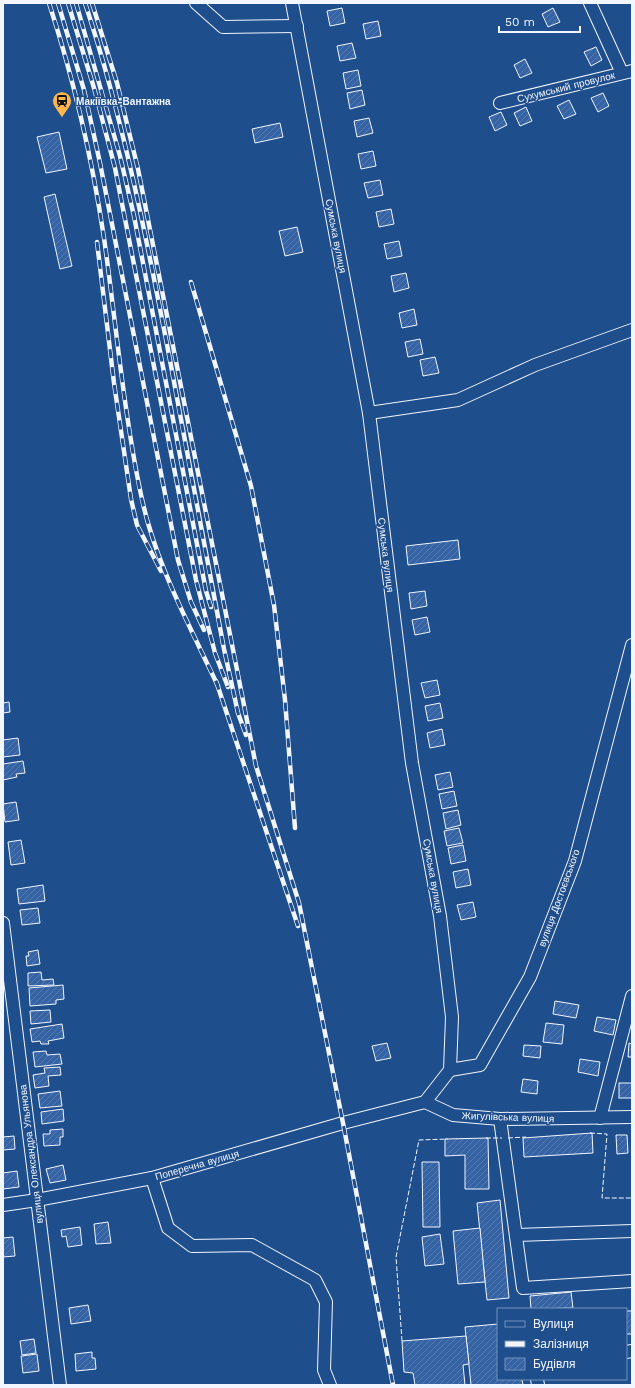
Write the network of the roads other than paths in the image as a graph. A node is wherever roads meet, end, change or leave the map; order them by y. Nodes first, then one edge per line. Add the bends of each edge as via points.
1 (196, 3) edge
2 (292, 3) edge
3 (590, 3) edge
4 (297, 26) junction
5 (627, 72) edge
6 (500, 103) dead end
7 (632, 330) edge
8 (369, 413) junction
9 (632, 645) edge
10 (3, 923) edge
11 (632, 996) edge
12 (450, 1070) junction
13 (425, 1102) junction
14 (632, 1117) edge
15 (600, 1118) junction
16 (500, 1119) junction
17 (152, 1178) junction
18 (37, 1200) junction
19 (3, 1204) edge
20 (632, 1231) edge
21 (517, 1235) junction
22 (632, 1281) edge
23 (60, 1385) edge
24 (330, 1385) edge

1 - 4 street via 223,27
2 - 4 street, Сумська вулиця
3 - 5 street
4 - 8 street, Сумська вулиця
5 - 6 street, Сухумський провулок
7 - 8 street via 535,365 458,400
8 - 12 street, Сумська вулиця via 412,763 440,916 452,1017
9 - 12 street, вулиця Достоєвського via 575,861 530,977 480,1065
10 - 18 street, вулиця Олександра Ульянова
11 - 15 street
12 - 13 street
13 - 16 street, Жигулівська вулиця via 453,1115
13 - 17 street, Поперечна вулиця
14 - 15 street, Жигулівська вулиця
15 - 16 street, Жигулівська вулиця
16 - 21 street
17 - 18 street, Поперечна вулиця
17 - 24 street via 168,1228 192,1246 252,1245 316,1280 326,1302 324,1370
18 - 19 street, Поперечна вулиця
18 - 23 street, вулиця Олександра Ульянова
20 - 21 street
21 - 22 street via 523,1288

